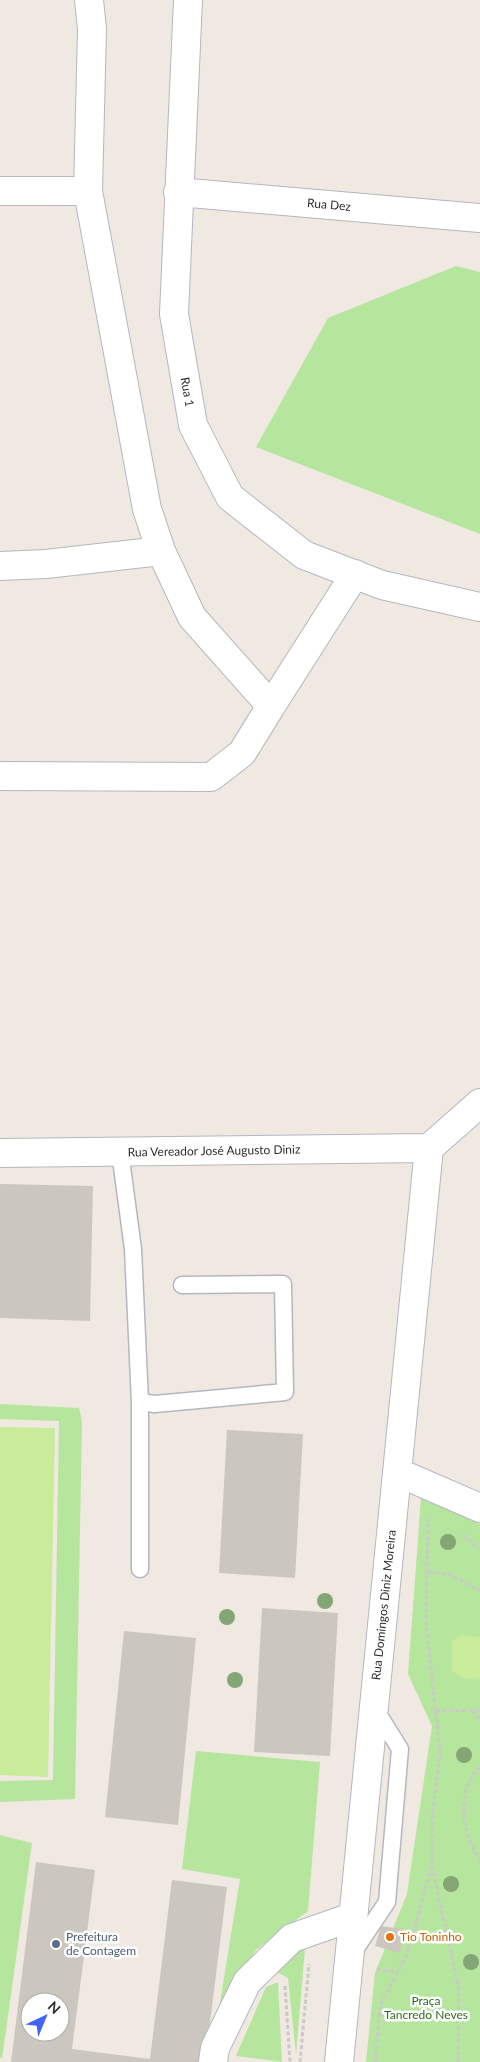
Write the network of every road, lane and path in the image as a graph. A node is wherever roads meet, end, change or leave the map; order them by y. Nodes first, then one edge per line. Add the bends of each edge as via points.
1 (89, 0) edge
2 (188, 0) edge
3 (0, 191) edge
4 (88, 191) junction
5 (178, 192) junction
6 (480, 218) edge
7 (161, 551) junction
8 (0, 566) edge
9 (355, 574) junction
10 (480, 608) edge
11 (271, 706) junction
12 (0, 776) edge
13 (480, 1103) edge
14 (429, 1148) junction
15 (120, 1152) junction
16 (0, 1153) edge
17 (182, 1285) dead end
18 (140, 1402) junction
19 (397, 1472) junction
20 (480, 1508) edge
21 (140, 1568) dead end
22 (429, 1572) dead end
23 (480, 1591) edge
24 (374, 1708) junction
25 (480, 1710) edge
26 (436, 1711) dead end
27 (472, 1711) junction
28 (480, 1719) edge
29 (480, 1767) edge
30 (480, 1860) edge
31 (432, 1865) dead end
32 (352, 1917) junction
33 (351, 1955) junction
34 (310, 1960) dead end
35 (284, 1981) dead end
36 (213, 2062) edge
37 (290, 2062) edge
38 (300, 2062) edge
39 (339, 2062) edge
40 (458, 2062) edge

1 - 4 street via 92,29
2 - 5 street, Rua 1
3 - 4 street
4 - 7 street via 147,510
5 - 6 street, Rua Dez
5 - 9 street, Rua 1 via 174,314 193,425 230,498 304,555
7 - 8 street
7 - 11 street via 192,617
9 - 10 street, Rua 1 via 382,586
9 - 11 street
11 - 12 street via 242,753 211,777
13 - 14 street
14 - 15 street, Rua Vereador José Augusto Diniz
14 - 19 street, Rua Domingos Diniz Moreira
15 - 16 street, Rua Vereador José Augusto Diniz
15 - 18 lane via 133,1249
17 - 18 lane via 283,1284 285,1392 155,1404
18 - 21 lane
19 - 20 street
19 - 24 street, Rua Domingos Diniz Moreira
22 - 23 path via 449,1574
24 - 32 street, Rua Domingos Diniz Moreira
24 - 33 lane via 400,1749 387,1902
25 - 27 path
26 - 27 path
27 - 28 path
29 - 30 path via 466,1795 463,1822 471,1847
31 - 40 path via 460,1990
32 - 33 street, Rua Domingos Diniz Moreira
32 - 36 street via 292,1938 247,1982 215,2048
33 - 39 street, Rua Domingos Diniz Moreira
34 - 38 path
35 - 37 path

